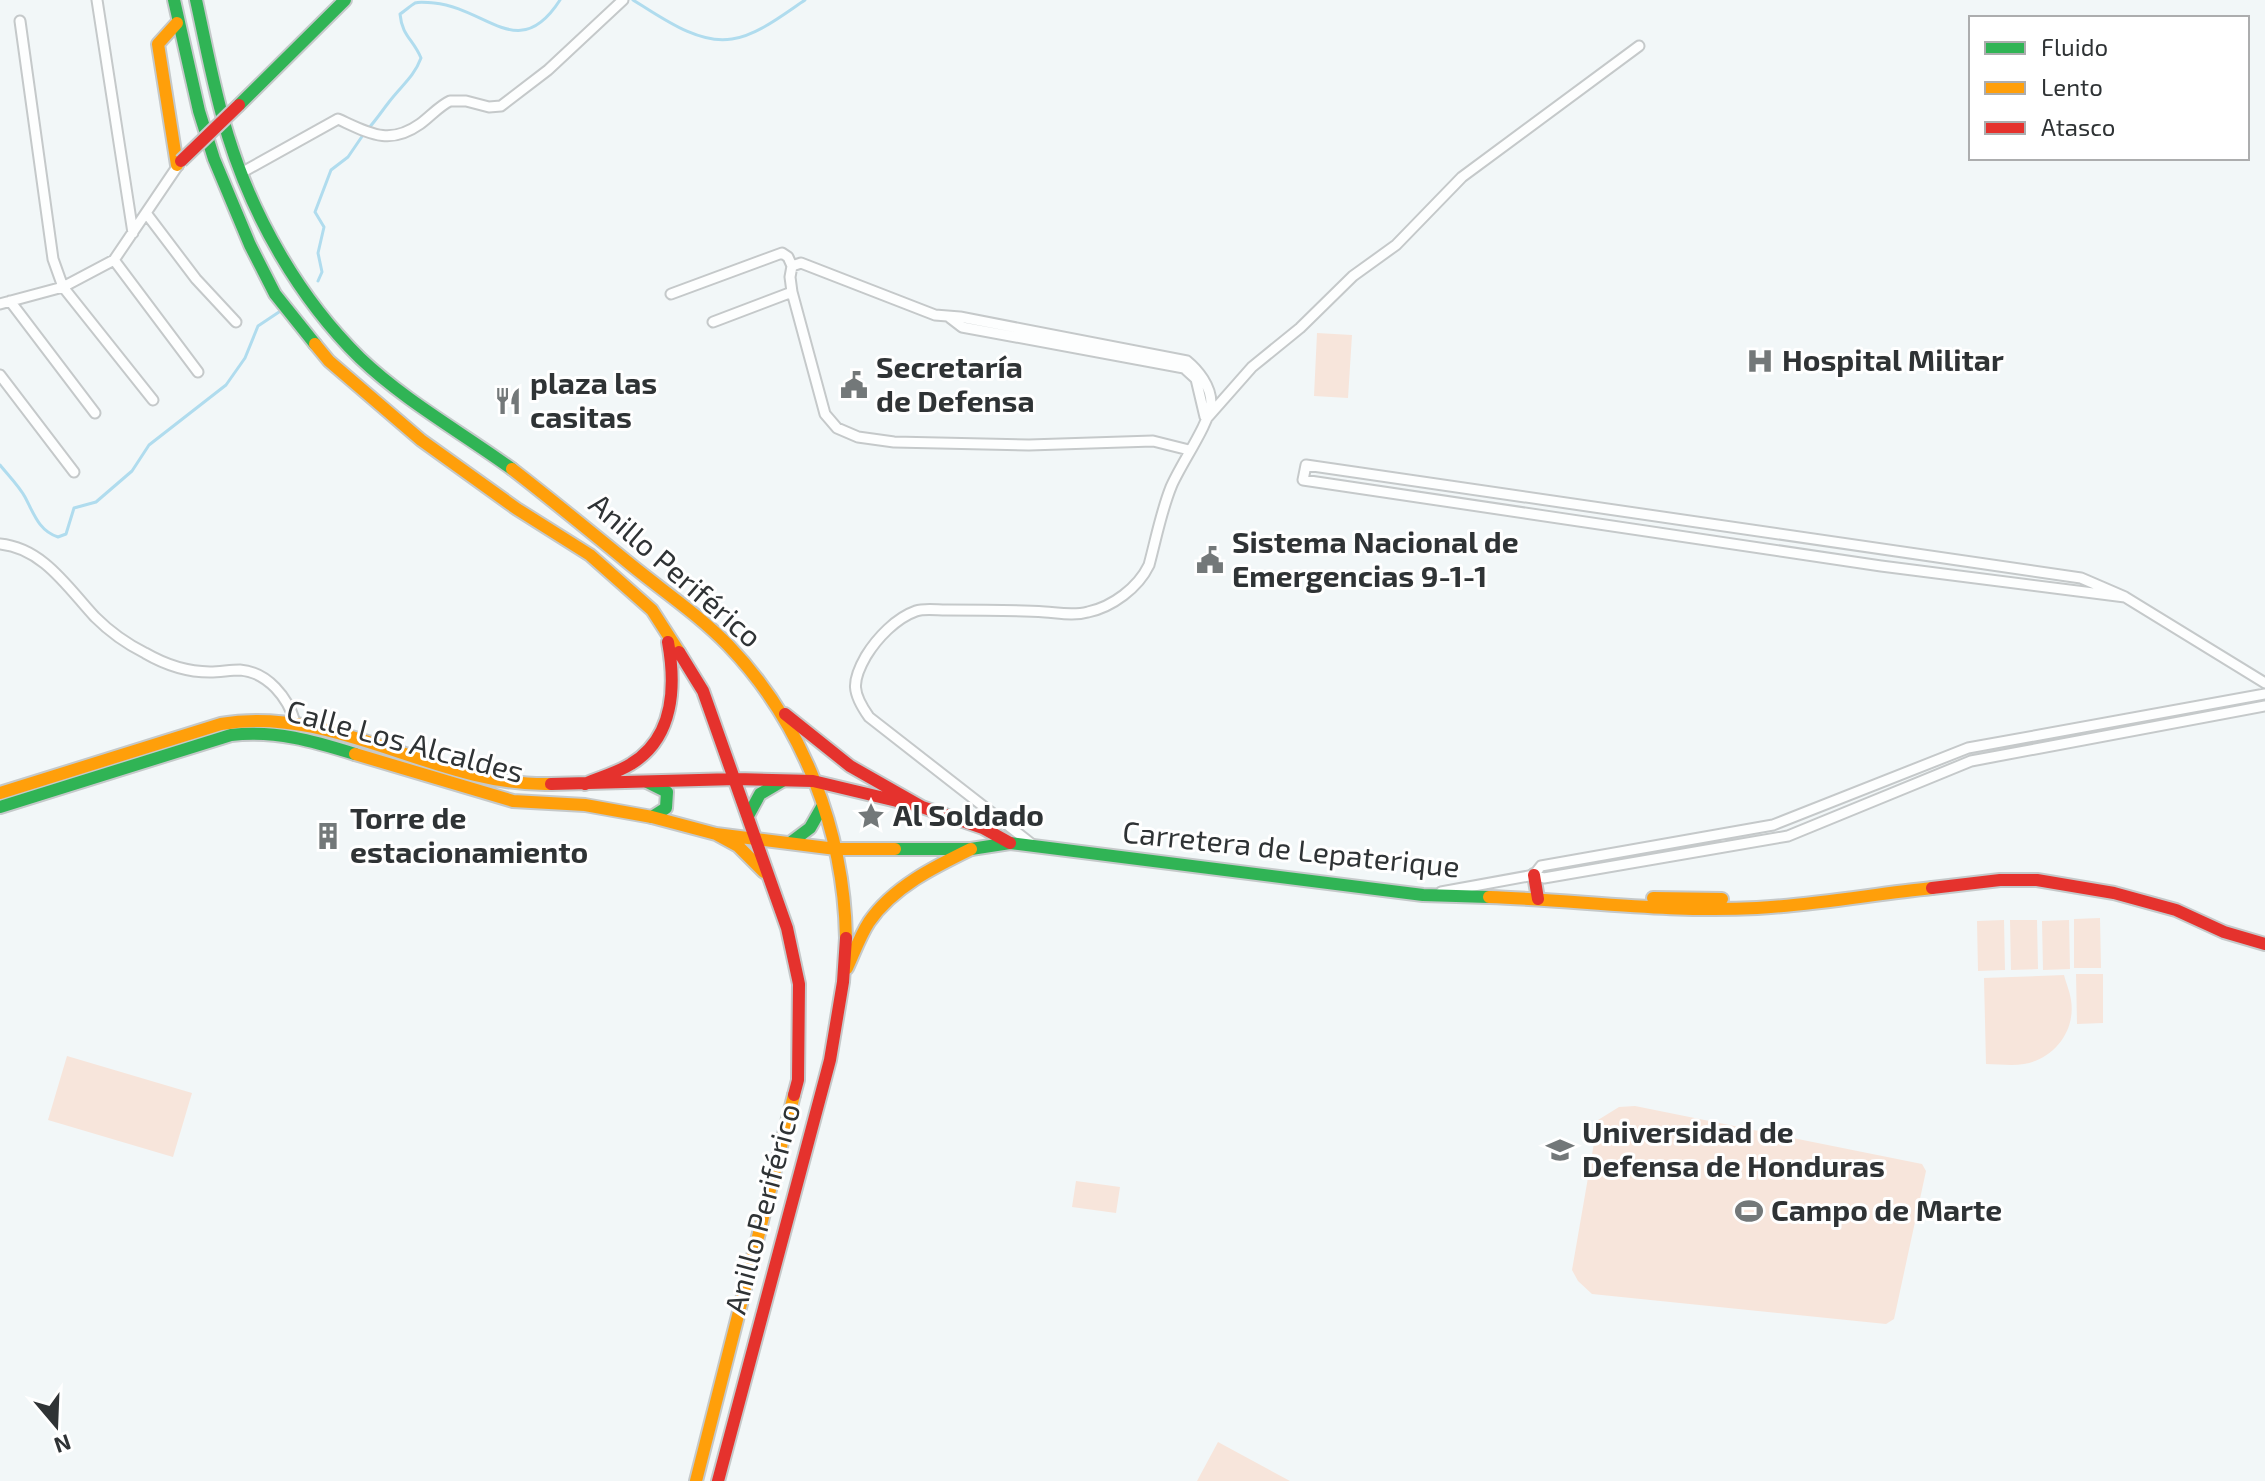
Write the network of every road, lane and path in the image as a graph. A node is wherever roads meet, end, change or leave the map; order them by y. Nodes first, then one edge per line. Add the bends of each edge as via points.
1 (174, 0) edge
2 (196, 0) edge
3 (345, 0) edge
4 (623, 0) edge
5 (97, 2) edge
6 (20, 21) dead end
7 (177, 23) junction
8 (1639, 46) dead end
9 (179, 163) junction
10 (241, 173) junction
11 (146, 213) junction
12 (133, 233) junction
13 (114, 260) junction
14 (792, 266) junction
15 (63, 287) junction
16 (792, 292) junction
17 (671, 294) dead end
18 (5, 302) edge
19 (236, 322) dead end
20 (713, 322) dead end
21 (198, 372) dead end
22 (0, 375) edge
23 (153, 400) dead end
24 (95, 413) dead end
25 (1205, 420) junction
26 (1189, 450) junction
27 (74, 472) dead end
28 (0, 544) edge
29 (2125, 597) junction
30 (666, 629) junction
31 (2261, 681) edge
32 (2265, 692) edge
33 (2265, 706) edge
34 (782, 712) junction
35 (295, 722) junction
36 (736, 779) junction
37 (645, 781) junction
38 (782, 781) junction
39 (813, 781) junction
40 (585, 784) junction
41 (0, 793) edge
42 (0, 807) edge
43 (822, 807) junction
44 (922, 807) junction
45 (748, 816) junction
46 (652, 817) junction
47 (716, 834) junction
48 (756, 839) junction
49 (790, 843) junction
50 (1010, 843) junction
51 (1034, 846) junction
52 (836, 849) junction
53 (971, 849) junction
54 (1534, 875) junction
55 (774, 889) junction
56 (1423, 895) junction
57 (1538, 899) junction
58 (2265, 944) edge
59 (845, 973) junction
60 (696, 1481) edge
61 (718, 1481) edge

1 - 7 main road, Anillo Periférico
2 - 10 main road, Anillo Periférico via 219,107
3 - 9 main road, bridge
4 - 10 street via 501,106 450,101 389,138 338,119
5 - 12 street
6 - 15 street via 49,243
7 - 9 main road via 158,44
7 - 30 main road, Anillo Periférico via 214,159 250,245 275,294 329,361 461,471 590,555
8 - 25 street via 1462,177 1396,245 1353,276 1252,367
9 - 11 street
10 - 34 main road, Anillo Periférico via 294,277 346,343 390,383 532,484 727,643
11 - 12 street
11 - 19 street
12 - 13 street
13 - 15 street
13 - 21 street
14 - 16 street
14 - 17 street via 782,253
14 - 25 street via 801,263 935,315 1187,361 1206,386 1211,403
15 - 18 street
15 - 23 street
16 - 20 street
16 - 26 street via 825,414 837,428 858,437 957,445 1153,441
18 - 24 street
22 - 27 street
25 - 26 street
26 - 51 street via 1143,577 1117,600 1075,614 917,610 880,638 858,671 854,685 869,717
28 - 35 street via 37,557 124,642 172,665 253,674 282,692
29 - 29 street via 1881,566 1303,480 1306,465 2081,578
29 - 31 street
30 - 36 main road, Anillo Periférico via 703,691
30 - 40 main road via 674,669 671,704 661,733 632,763
31 - 32 street
32 - 54 street via 1968,748 1773,825 1541,866
33 - 54 street via 1971,761 1788,836 1544,878
34 - 39 main road, Anillo Periférico
34 - 44 main road via 850,766
35 - 40 main road, Calle Los Alcaldes via 513,784
35 - 41 main road, Calle Los Alcaldes via 247,719 221,724
36 - 37 main road, Calle Los Alcaldes
36 - 38 main road, Carretera de Lepaterique
36 - 45 main road, Anillo Periférico
37 - 40 main road, Calle Los Alcaldes
37 - 46 main road via 667,792 669,800 661,814
38 - 39 main road, Carretera de Lepaterique
38 - 45 main road via 754,800
39 - 43 main road, Anillo Periférico
39 - 44 main road, Carretera de Lepaterique
42 - 46 main road, Calle Los Alcaldes via 248,732 296,736 513,801 585,805
43 - 49 main road via 816,823
43 - 52 main road, Anillo Periférico
44 - 50 main road, Carretera de Lepaterique
45 - 48 main road, Anillo Periférico
46 - 47 main road, Calle Los Alcaldes
47 - 48 main road, Calle Los Alcaldes
47 - 55 main road via 748,854
48 - 49 main road, Carretera de Lepaterique
48 - 55 main road, Anillo Periférico
49 - 52 main road, Carretera de Lepaterique
50 - 51 main road, Carretera de Lepaterique
50 - 53 main road, Carretera de Lepaterique
51 - 56 main road, Carretera de Lepaterique
52 - 53 main road, Carretera de Lepaterique
52 - 59 main road, Anillo Periférico via 845,908
53 - 59 main road via 899,891 870,921
54 - 56 street
54 - 57 main road
55 - 60 main road, Anillo Periférico via 799,984 798,1080
56 - 57 main road, Carretera de Lepaterique
57 - 58 main road, Carretera de Lepaterique via 1756,908 2037,880 2176,910
59 - 61 main road, Anillo Periférico via 824,1079

